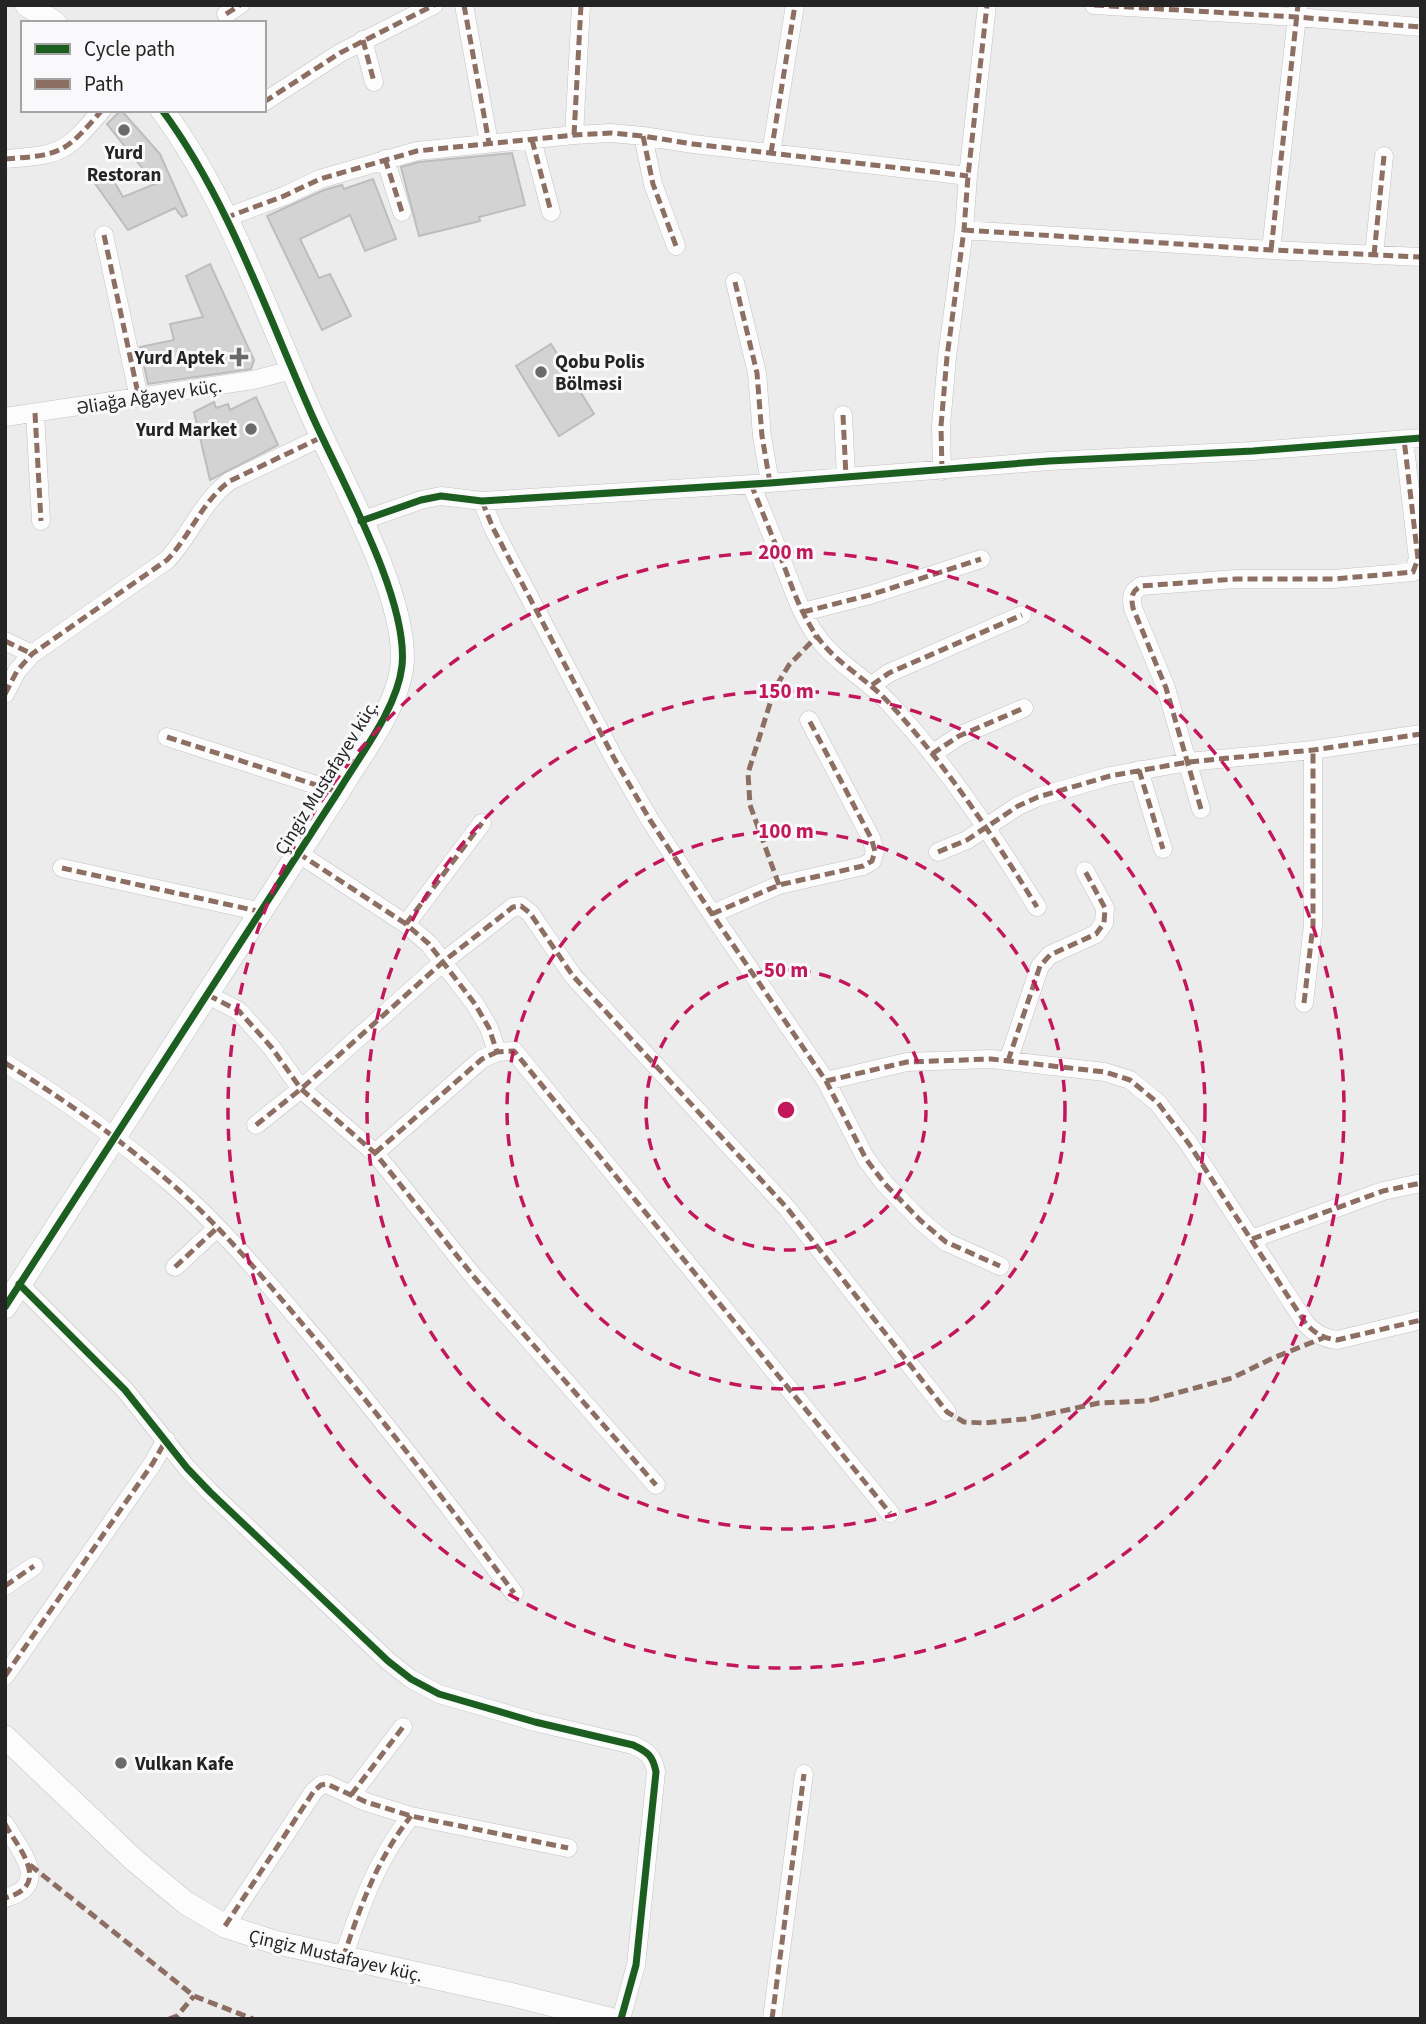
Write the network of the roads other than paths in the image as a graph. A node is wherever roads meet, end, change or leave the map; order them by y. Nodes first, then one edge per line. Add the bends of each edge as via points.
1 (27, 5) edge
2 (434, 5) edge
3 (464, 5) edge
4 (581, 5) edge
5 (795, 5) edge
6 (987, 5) edge
7 (1094, 5) edge
8 (1297, 11) edge
9 (52, 21) edge
10 (1421, 27) edge
11 (363, 40) junction
12 (374, 82) dead end
13 (266, 101) edge
14 (100, 112) edge
15 (163, 112) edge
16 (574, 135) junction
17 (643, 136) junction
18 (532, 140) junction
19 (489, 143) junction
20 (771, 153) junction
21 (1384, 156) dead end
22 (5, 159) edge
23 (385, 159) junction
24 (968, 176) junction
25 (402, 212) dead end
26 (551, 212) dead end
27 (225, 218) junction
28 (964, 230) junction
29 (104, 235) dead end
30 (676, 246) dead end
31 (1271, 250) junction
32 (1374, 255) junction
33 (1421, 257) edge
34 (735, 282) dead end
35 (292, 370) junction
36 (139, 398) junction
37 (35, 413) junction
38 (843, 415) dead end
39 (5, 417) edge
40 (322, 437) junction
41 (1412, 439) edge
42 (942, 471) junction
43 (846, 477) junction
44 (770, 483) junction
45 (751, 484) junction
46 (482, 501) junction
47 (41, 521) dead end
48 (361, 521) junction
49 (981, 559) dead end
50 (803, 612) junction
51 (1022, 615) dead end
52 (5, 642) edge
53 (32, 654) junction
54 (872, 685) junction
55 (5, 694) edge
56 (1024, 708) dead end
57 (809, 720) dead end
58 (1421, 734) edge
59 (167, 737) dead end
60 (1313, 750) junction
61 (932, 754) junction
62 (1188, 762) junction
63 (1139, 770) junction
64 (338, 792) junction
65 (1201, 809) dead end
66 (482, 822) dead end
67 (988, 828) junction
68 (1163, 849) dead end
69 (938, 852) dead end
70 (298, 853) junction
71 (62, 868) dead end
72 (1085, 872) dead end
73 (1037, 907) dead end
74 (262, 912) junction
75 (712, 914) junction
76 (406, 924) junction
77 (444, 961) junction
78 (208, 995) junction
79 (1304, 1003) dead end
80 (497, 1052) junction
81 (1008, 1061) junction
82 (5, 1063) edge
83 (826, 1081) junction
84 (301, 1088) junction
85 (256, 1125) dead end
86 (116, 1138) junction
87 (375, 1153) junction
88 (1421, 1183) edge
89 (217, 1228) junction
90 (1252, 1240) junction
91 (1000, 1266) dead end
92 (175, 1267) dead end
93 (19, 1284) junction
94 (5, 1307) edge
95 (1421, 1320) edge
96 (947, 1412) dead end
97 (166, 1440) junction
98 (656, 1485) dead end
99 (890, 1513) dead end
100 (34, 1566) dead end
101 (5, 1586) edge
102 (514, 1593) dead end
103 (5, 1676) edge
104 (402, 1727) dead end
105 (5, 1737) edge
106 (804, 1774) dead end
107 (351, 1795) junction
108 (411, 1816) junction
109 (5, 1824) edge
110 (568, 1848) dead end
111 (5, 1898) edge
112 (225, 1926) junction
113 (343, 1958) junction
114 (609, 2019) edge
115 (621, 2019) edge
116 (772, 2019) edge

1 - 9 street
2 - 11 street
3 - 19 street
4 - 16 street
5 - 20 street
6 - 24 street
7 - 8 street
8 - 10 street
8 - 31 street
11 - 12 street
11 - 13 street
14 - 22 street via 62,151
15 - 27 street, Çingiz Mustafayev küç.
16 - 17 street
16 - 18 street
17 - 20 street
17 - 30 street via 653,184
18 - 19 street
18 - 26 street
19 - 23 street
20 - 24 street
21 - 32 street
23 - 25 street
23 - 27 street via 320,179
24 - 28 street
27 - 35 street, Çingiz Mustafayev küç.
28 - 31 street
28 - 42 street via 947,357
29 - 36 street
31 - 32 street
32 - 33 street
34 - 44 street via 757,373
35 - 36 street, Əliağa Ağayev küç.
35 - 40 street, Çingiz Mustafayev küç.
36 - 37 street, Əliağa Ağayev küç.
37 - 39 street, Əliağa Ağayev küç.
37 - 47 street
38 - 43 street
40 - 48 street, Çingiz Mustafayev küç.
40 - 53 street via 217,490 167,560
41 - 42 street
41 - 62 street via 1418,559 1413,572 1334,579 1236,579 1141,586 1133,591 1133,608 1166,688
42 - 43 street
43 - 44 street
44 - 45 street
45 - 46 street
45 - 50 street
46 - 48 street via 441,496
46 - 75 street via 614,758
48 - 64 street, Çingiz Mustafayev küç. via 393,604 402,665 389,708
49 - 50 street
50 - 54 street via 839,662
51 - 54 street via 889,673
52 - 53 street
53 - 55 street
54 - 61 street
56 - 61 street via 959,736
57 - 75 street via 871,838 872,862 779,885
58 - 60 street
59 - 64 street
60 - 62 street
60 - 79 street via 1313,925
61 - 67 street
62 - 63 street
62 - 65 street
63 - 67 street via 1038,797 1003,814
63 - 68 street
64 - 70 street, Çingiz Mustafayev küç.
66 - 76 street
67 - 69 street
67 - 73 street
70 - 74 street, Çingiz Mustafayev küç.
70 - 76 street
71 - 74 street
72 - 81 street via 1105,908 1104,923 1096,934 1050,955 1040,966
74 - 78 street, Çingiz Mustafayev küç.
75 - 83 street
76 - 77 street
77 - 80 street via 489,1028
77 - 84 street
77 - 96 street via 513,907 521,906 530,913 573,976 787,1208
78 - 84 street via 239,1011
78 - 86 street, Çingiz Mustafayev küç.
80 - 87 street via 482,1059
80 - 99 street via 514,1051
81 - 83 street via 908,1062
81 - 90 street via 1105,1072 1130,1080 1158,1103
82 - 86 street
83 - 91 street via 866,1159 885,1184 946,1242
84 - 85 street
84 - 87 street
86 - 89 street
86 - 93 street, Çingiz Mustafayev küç.
87 - 98 street via 474,1277
88 - 90 street via 1383,1191
89 - 92 street
89 - 102 street via 364,1396
90 - 95 street via 1306,1324 1323,1338 1358,1337
93 - 94 street, Çingiz Mustafayev küç.
93 - 97 street via 125,1390
97 - 103 street
97 - 115 street via 210,1492 411,1679 439,1694 633,1745 653,1757 656,1772 643,1915
100 - 101 street
104 - 107 street
105 - 112 street, Çingiz Mustafayev küç. via 134,1860 186,1903
106 - 116 street
107 - 108 street
107 - 112 street via 327,1784 314,1791
108 - 110 street
108 - 113 street via 382,1859
109 - 111 street via 30,1865 23,1889
112 - 113 street, Çingiz Mustafayev küç.
113 - 114 street, Çingiz Mustafayev küç.

